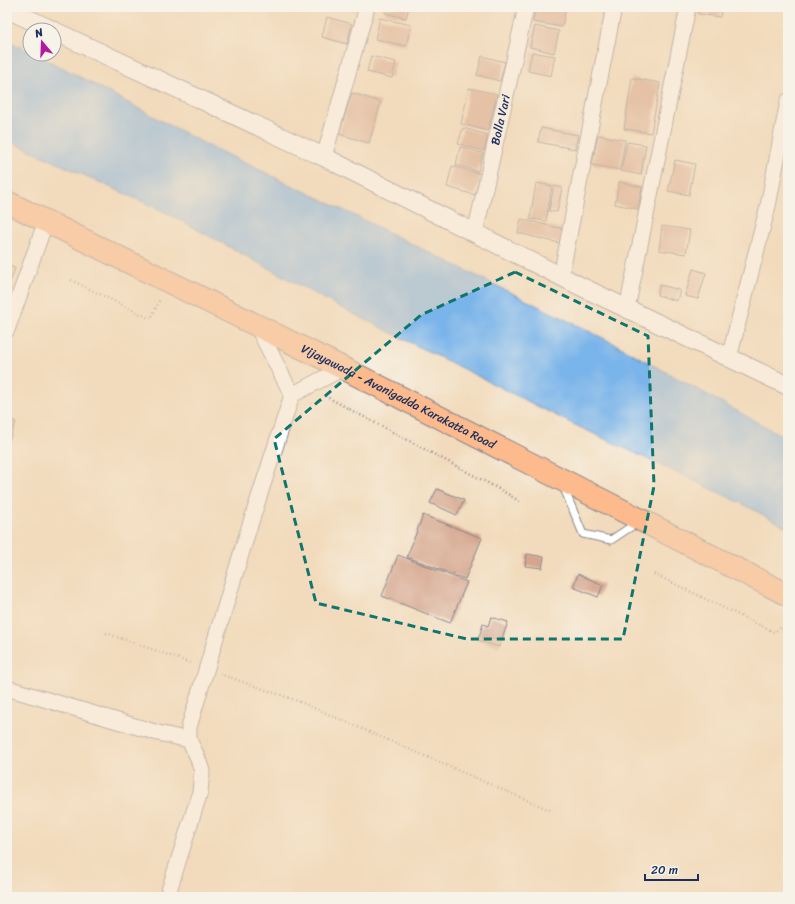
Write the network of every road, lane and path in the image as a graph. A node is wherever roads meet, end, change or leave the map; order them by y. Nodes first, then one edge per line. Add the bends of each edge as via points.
1 (367, 7) edge
2 (526, 7) edge
3 (614, 7) edge
4 (688, 7) edge
5 (7, 9) edge
6 (35, 22) edge
7 (62, 34) edge
8 (788, 101) edge
9 (324, 158) junction
10 (7, 202) edge
11 (46, 220) junction
12 (475, 233) junction
13 (561, 276) junction
14 (71, 280) dead end
15 (168, 281) junction
16 (627, 309) junction
17 (257, 326) junction
18 (7, 330) edge
19 (729, 358) junction
20 (343, 368) junction
21 (788, 386) edge
22 (308, 387) junction
23 (292, 395) junction
24 (560, 479) junction
25 (519, 501) dead end
26 (640, 520) junction
27 (654, 574) dead end
28 (788, 595) edge
29 (788, 619) edge
30 (784, 626) junction
31 (106, 633) dead end
32 (788, 637) edge
33 (207, 669) junction
34 (7, 688) edge
35 (189, 740) junction
36 (552, 811) dead end
37 (167, 897) edge

1 - 9 street
2 - 12 street, Bolla Vari
3 - 13 street
4 - 16 street
5 - 6 street
7 - 9 street
8 - 19 street via 768,206
9 - 12 street
10 - 11 main road, Vijayawada - Avanigadda Karakatta Road
11 - 15 main road, Vijayawada - Avanigadda Karakatta Road
11 - 18 street
12 - 13 street
13 - 16 street
14 - 15 path via 151,319
15 - 17 main road, Vijayawada - Avanigadda Karakatta Road
16 - 19 street
17 - 20 main road, Vijayawada - Avanigadda Karakatta Road
17 - 23 street
19 - 21 street
20 - 22 street
20 - 24 main road, Vijayawada - Avanigadda Karakatta Road
22 - 23 street
22 - 25 path
23 - 33 street
24 - 26 main road, Vijayawada - Avanigadda Karakatta Road
24 - 26 lane via 582,534 611,540
26 - 28 main road, Vijayawada - Avanigadda Karakatta Road
27 - 30 path via 774,632
29 - 30 path
30 - 32 path
31 - 33 path
33 - 35 street via 189,727
33 - 36 path via 298,701
34 - 35 street
35 - 37 street via 202,771 200,792

